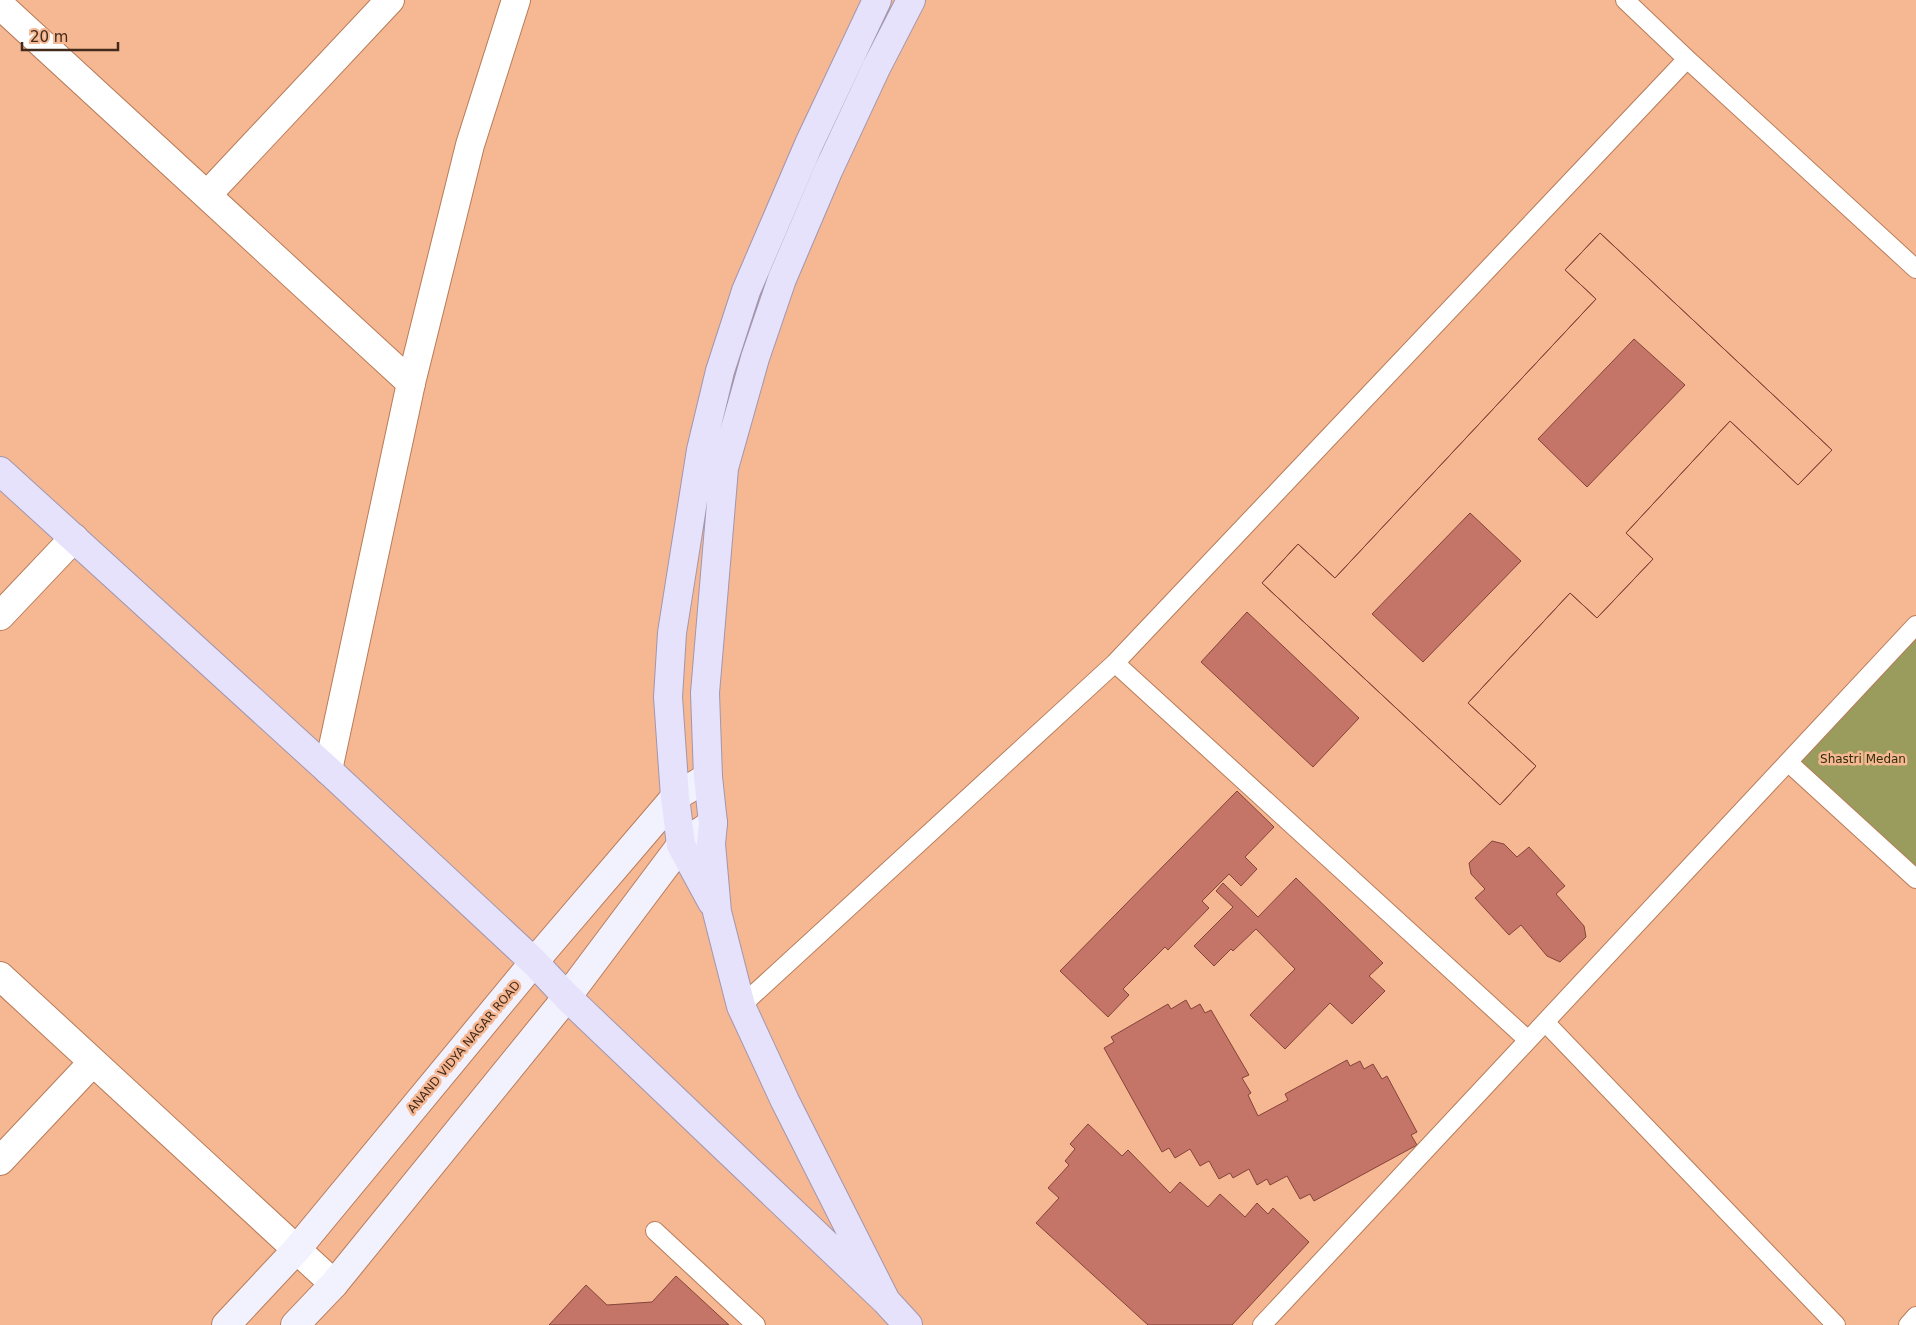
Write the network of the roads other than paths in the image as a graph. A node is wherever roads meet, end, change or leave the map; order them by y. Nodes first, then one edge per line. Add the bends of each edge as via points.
1 (390, 0) edge
2 (516, 0) edge
3 (877, 0) edge
4 (911, 0) edge
5 (1625, 0) edge
6 (6, 5) edge
7 (1687, 59) junction
8 (207, 195) junction
9 (1916, 269) edge
10 (411, 383) junction
11 (0, 471) edge
12 (74, 538) junction
13 (0, 616) edge
14 (1916, 625) edge
15 (1115, 662) junction
16 (1788, 762) junction
17 (328, 770) junction
18 (708, 777) junction
19 (675, 797) junction
20 (713, 822) junction
21 (681, 845) junction
22 (1916, 879) edge
23 (717, 912) junction
24 (534, 962) junction
25 (0, 976) edge
26 (567, 997) junction
27 (741, 1006) junction
28 (1545, 1022) junction
29 (1528, 1040) junction
30 (93, 1062) junction
31 (0, 1161) edge
32 (655, 1231) dead end
33 (297, 1249) junction
34 (334, 1284) junction
35 (886, 1301) junction
36 (1916, 1316) edge
37 (226, 1325) edge
38 (295, 1325) edge
39 (756, 1325) edge
40 (907, 1325) edge
41 (1262, 1325) edge
42 (1836, 1325) edge
43 (1908, 1325) edge

1 - 8 street
2 - 10 street via 470,145
3 - 19 main road via 808,144 746,291 720,371 701,450 672,633 668,697
4 - 18 main road via 876,68 782,279 754,358 724,468 705,692
5 - 7 lane
6 - 8 street
7 - 9 lane
7 - 15 lane
8 - 10 street
10 - 17 street
11 - 12 main road
12 - 13 street
12 - 17 main road
14 - 16 lane
15 - 27 lane
15 - 29 lane
16 - 22 lane
16 - 28 lane
17 - 24 main road
18 - 19 main road, ANAND VIDYA NAGAR ROAD
18 - 20 main road
19 - 21 main road
19 - 24 main road, ANAND VIDYA NAGAR ROAD
20 - 21 main road
20 - 23 main road via 711,844
21 - 23 main road
21 - 26 main road
23 - 27 main road
24 - 26 main road
24 - 33 main road, ANAND VIDYA NAGAR ROAD
25 - 30 street
26 - 34 main road
26 - 35 main road
27 - 35 main road
28 - 29 lane
28 - 42 lane
29 - 41 lane
30 - 31 street
30 - 33 street
32 - 39 lane
33 - 34 street
33 - 37 main road, ANAND VIDYA NAGAR ROAD
34 - 38 main road
35 - 40 main road
36 - 43 lane

